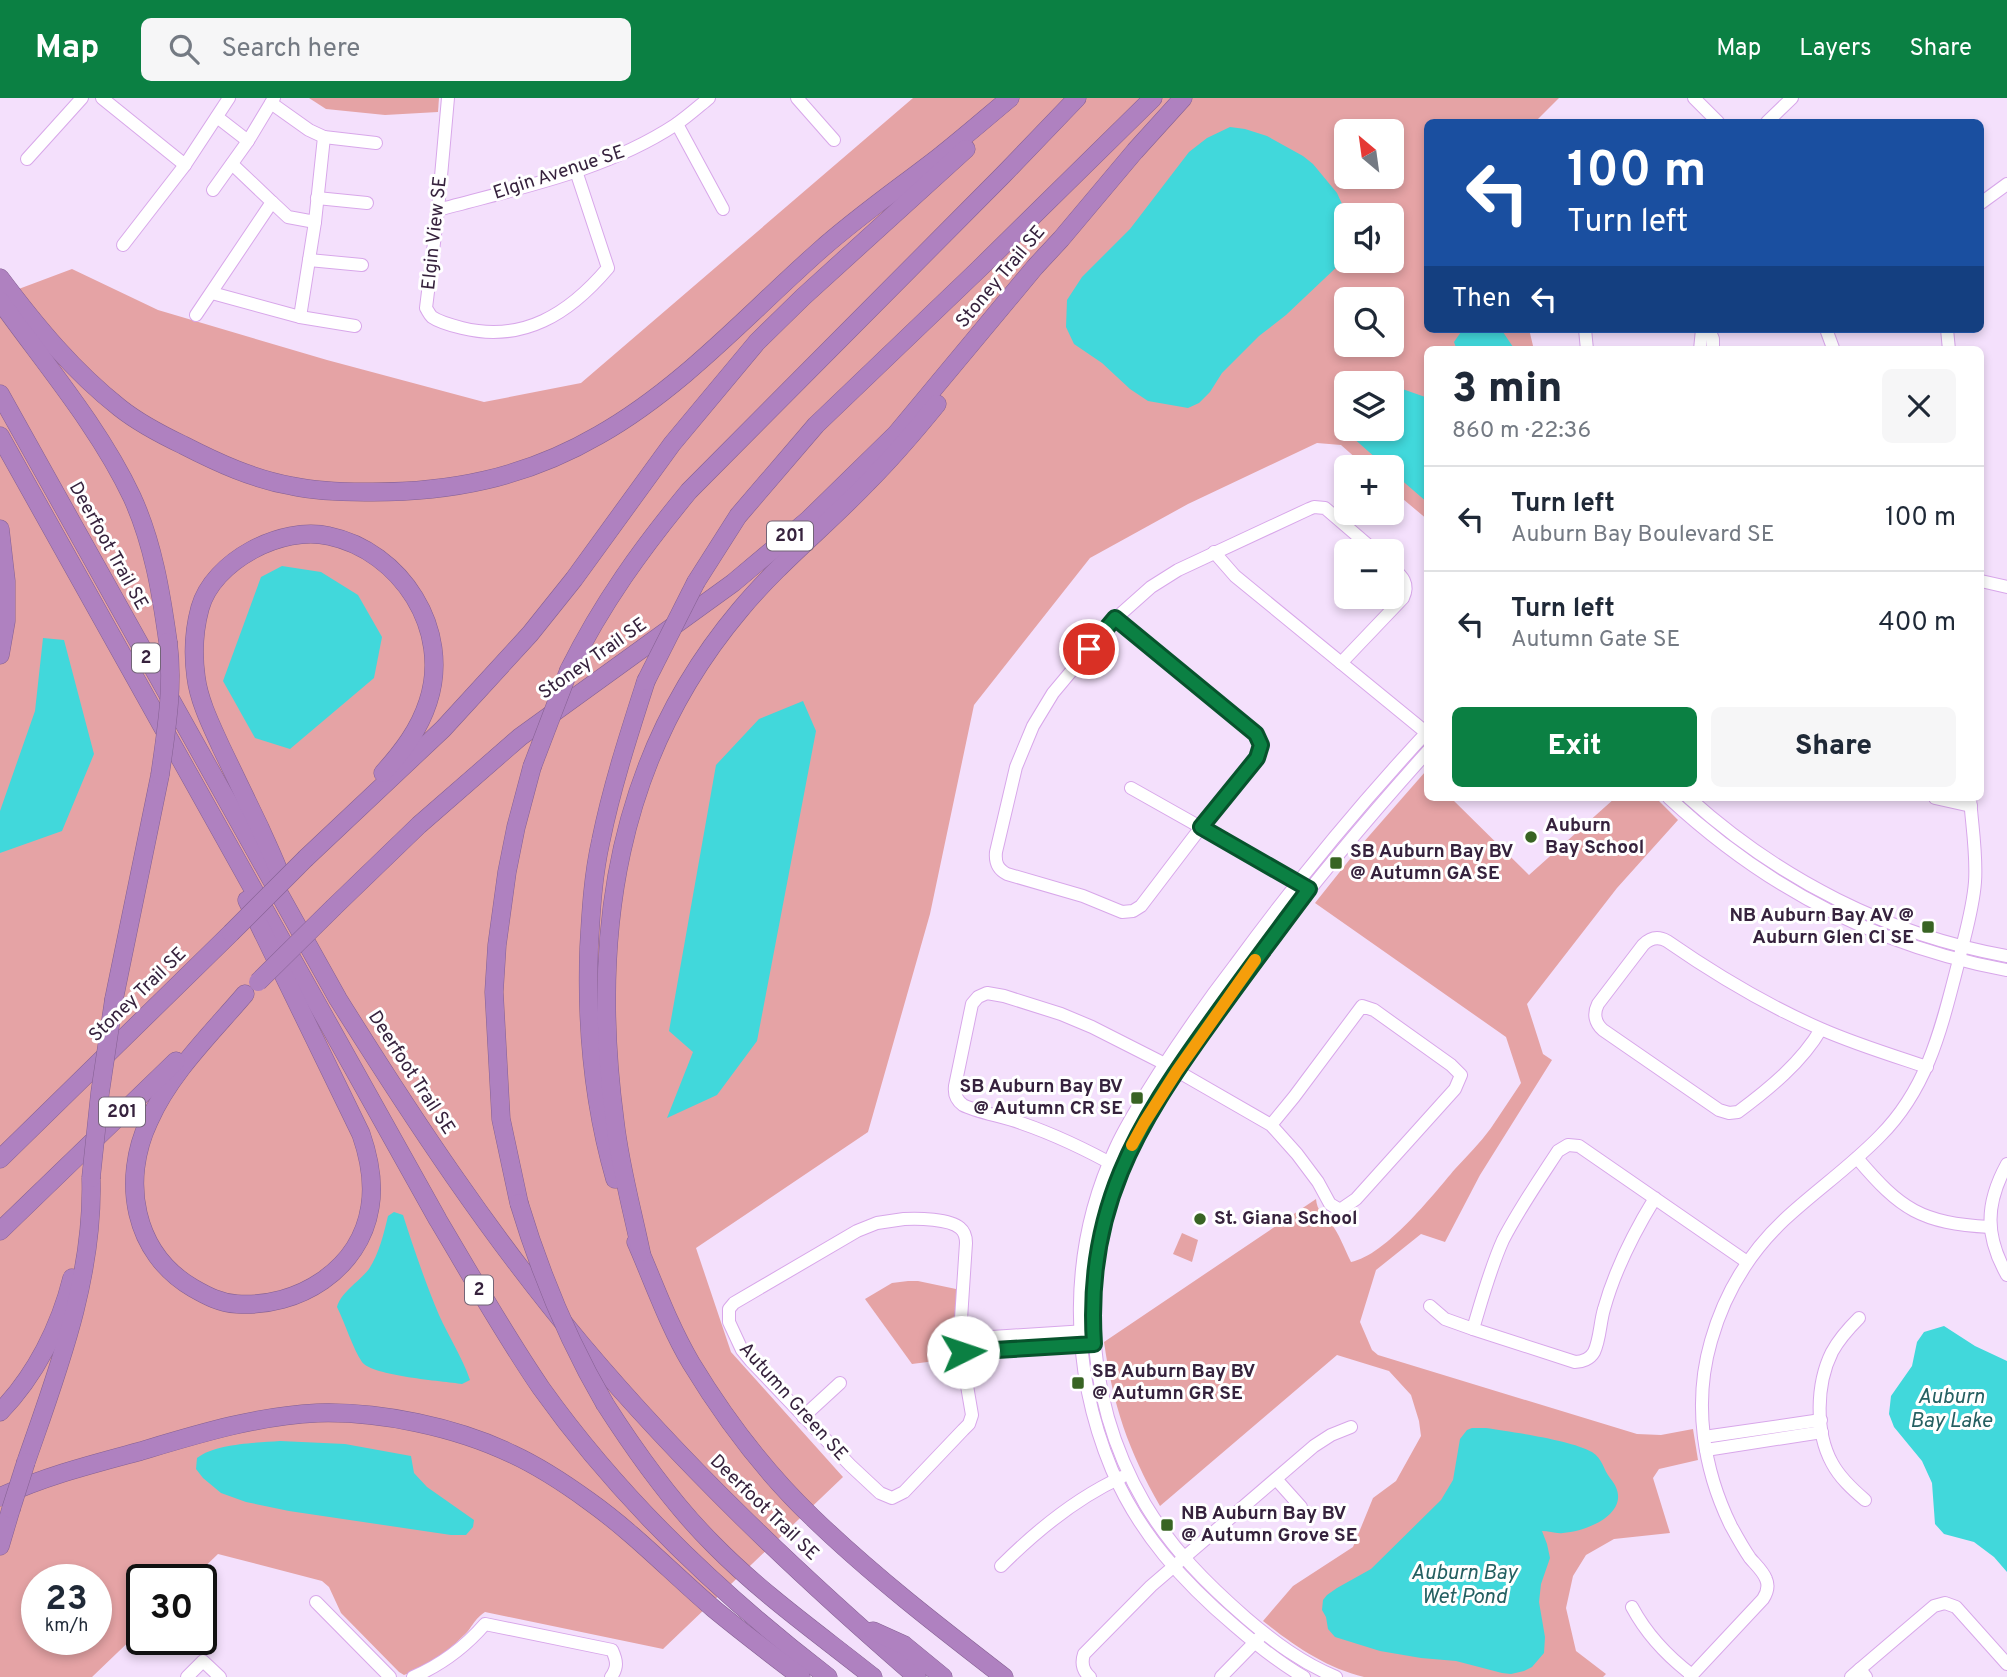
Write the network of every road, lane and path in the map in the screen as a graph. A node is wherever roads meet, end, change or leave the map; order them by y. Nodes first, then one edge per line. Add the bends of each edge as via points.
1 (82, 98) edge
2 (102, 98) edge
3 (229, 98) edge
4 (448, 98) edge
5 (709, 98) edge
6 (797, 98) edge
7 (1010, 98) edge
8 (1023, 98) edge
9 (1077, 98) edge
10 (1153, 98) edge
11 (1183, 98) edge
12 (1694, 98) edge
13 (1792, 98) edge
14 (272, 101) edge
15 (217, 117) junction
16 (1715, 119) edge
17 (1770, 119) edge
18 (677, 124) junction
19 (324, 137) junction
20 (834, 140) dead end
21 (248, 141) junction
22 (376, 143) dead end
23 (27, 159) dead end
24 (185, 164) junction
25 (232, 164) junction
26 (576, 171) junction
27 (2007, 184) edge
28 (213, 190) dead end
29 (317, 198) junction
30 (1984, 201) edge
31 (272, 202) junction
32 (367, 203) dead end
33 (723, 209) dead end
34 (438, 210) junction
35 (315, 222) junction
36 (1061, 239) junction
37 (123, 245) dead end
38 (309, 260) junction
39 (362, 265) dead end
40 (0, 278) edge
41 (212, 293) junction
42 (0, 301) edge
43 (196, 315) dead end
44 (300, 317) junction
45 (355, 326) dead end
46 (0, 394) edge
47 (0, 436) edge
48 (0, 529) edge
49 (1361, 539) edge
50 (1214, 552) junction
51 (1984, 582) edge
52 (2007, 587) edge
53 (1393, 609) edge
54 (1115, 618) junction
55 (0, 655) edge
56 (1341, 663) junction
57 (1424, 730) edge
58 (1424, 735) edge
59 (1424, 756) edge
60 (1131, 788) dead end
61 (1672, 801) edge
62 (1693, 801) edge
63 (1970, 802) edge
64 (1201, 827) junction
65 (222, 834) junction
66 (309, 856) junction
67 (1297, 882) junction
68 (1309, 889) junction
69 (295, 920) junction
70 (1960, 953) junction
71 (2007, 956) edge
72 (2007, 970) edge
73 (252, 988) junction
74 (1821, 1029) junction
75 (1165, 1064) junction
76 (1927, 1067) junction
77 (1177, 1071) junction
78 (1270, 1125) junction
79 (1857, 1158) junction
80 (0, 1159) edge
81 (1109, 1162) junction
82 (2007, 1164) edge
83 (1121, 1169) junction
84 (91, 1178) junction
85 (1655, 1198) junction
86 (1990, 1227) junction
87 (0, 1231) edge
88 (641, 1252) junction
89 (1747, 1262) junction
90 (2007, 1275) edge
91 (1430, 1306) dead end
92 (1859, 1318) dead end
93 (1473, 1329) junction
94 (1087, 1338) junction
95 (963, 1346) junction
96 (840, 1383) dead end
97 (0, 1412) edge
98 (803, 1417) junction
99 (1821, 1426) junction
100 (1351, 1427) dead end
101 (1705, 1444) junction
102 (1129, 1474) junction
103 (1276, 1479) junction
104 (1117, 1480) junction
105 (1865, 1500) dead end
106 (6, 1503) edge
107 (1301, 1507) dead end
108 (0, 1546) edge
109 (1178, 1562) junction
110 (1001, 1566) dead end
111 (316, 1602) dead end
112 (1632, 1607) dead end
113 (853, 1621) junction
114 (1259, 1638) junction
115 (2007, 1664) edge
116 (1859, 1674) edge
117 (1691, 1676) edge
118 (187, 1677) edge
119 (220, 1677) edge
120 (390, 1677) edge
121 (413, 1677) edge
122 (611, 1677) edge
123 (801, 1677) edge
124 (828, 1677) edge
125 (873, 1677) edge
126 (917, 1677) edge
127 (943, 1677) edge
128 (1004, 1677) edge
129 (1090, 1677) edge
130 (1221, 1677) edge
131 (1304, 1677) edge
132 (1336, 1677) edge

1 - 23 street
2 - 24 street
3 - 15 street
4 - 34 street, Elgin View SE
5 - 18 street, Elgin Avenue SE
6 - 20 street
7 - 40 highway via 821,249 642,407 560,456 479,482 403,492 332,491 293,487 240,471 166,437 122,410 66,359
8 - 66 highway, Stoney Trail SE / 201 via 758,342 672,444 554,607 521,645 443,729
9 - 125 highway, bridge via 688,491 623,576 569,670 532,767 507,872 497,945 494,992 501,1119 534,1255 580,1361 632,1446 712,1544
10 - 88 highway, bridge via 816,425 738,516 696,583 646,681 600,843 591,910 588,1013 604,1141
11 - 36 highway, Stoney Trail SE / 201
12 - 16 street
13 - 17 street
14 - 19 street
14 - 21 street
15 - 21 street
15 - 24 street
18 - 26 street, Elgin Avenue SE via 629,151
18 - 33 street
19 - 22 street
19 - 29 street
21 - 25 street
24 - 37 street
25 - 28 street
25 - 31 street
26 - 34 street, Elgin Avenue SE
26 - 34 street, Elgin View SE via 608,268 593,286 548,319 517,331 457,327 432,317 426,308
27 - 30 street
29 - 32 street
29 - 35 street
31 - 35 street via 288,217
31 - 41 street
35 - 38 street
36 - 73 highway, Stoney Trail SE / 201, bridge via 896,434 794,533 501,753 419,825
36 - 88 highway via 1020,299 920,425 869,482 760,587 718,637 666,721 648,761 620,852 606,971 615,1124
38 - 39 street
38 - 44 street
41 - 43 street
41 - 44 street
42 - 84 highway, bridge via 103,444 132,498 150,545 168,642 167,722 160,775 114,999
44 - 45 street
46 - 69 highway, Deerfoot Trail SE / 2
47 - 65 highway, 2
48 - 55 highway via 6,581
49 - 50 street via 1320,506
50 - 54 street via 1139,595
50 - 56 street via 1235,576
51 - 52 street
53 - 56 street
54 - 64 street via 1259,738 1257,758
54 - 64 street via 1053,693 1030,732 1012,781 996,864 1007,874 1129,912 1141,906
56 - 57 street
58 - 67 street
59 - 68 street
60 - 64 street
61 - 70 street via 1731,850 1804,898 1894,940
62 - 70 street via 1763,857 1833,898
63 - 70 street via 1976,881
64 - 67 street
65 - 73 highway via 259,927 361,1134 370,1176 370,1208 345,1263 300,1295 237,1304 212,1299 160,1261 141,1227 134,1187 141,1140 162,1097
65 - 124 highway, 2 via 438,1220 543,1390 652,1521 750,1615
66 - 69 highway via 411,738 429,701 434,659 417,600 398,575 367,550 309,534 269,542 222,572 201,606 195,648 196,680 208,720 278,867
66 - 80 highway, Stoney Trail SE / 201, bridge
67 - 68 street
67 - 75 street
68 - 77 street
69 - 113 highway, Deerfoot Trail SE / 2 via 398,1095 550,1306 697,1472
70 - 71 street
70 - 72 street
70 - 76 street
73 - 87 highway, Stoney Trail SE / 201
74 - 74 street via 1751,995 1660,938 1643,945 1595,1013 1603,1030 1729,1113 1738,1112 1785,1073
74 - 76 street
75 - 77 street
75 - 81 street
75 - 81 street via 1092,1027 1004,996 987,993 972,1004 955,1086 958,1101 1056,1136
76 - 79 street via 1903,1108
77 - 78 street
77 - 83 street
78 - 78 street via 1362,1006 1374,1010 1461,1075 1455,1089 1356,1199 1340,1210 1330,1204 1297,1154
79 - 86 street via 1894,1198 1932,1220
79 - 89 street via 1784,1220
81 - 83 street
81 - 94 street via 1094,1205 1080,1287
82 - 86 street via 1995,1189
83 - 94 street via 1106,1213
84 - 97 highway via 62,1312 37,1364
84 - 106 highway, bridge via 76,1312 26,1462
85 - 89 street
85 - 93 street via 1616,1272 1594,1352 1586,1359 1575,1362
85 - 93 street via 1579,1146 1563,1146 1502,1243
86 - 90 street
88 - 128 highway via 690,1362 766,1469 846,1549
89 - 101 street via 1710,1343 1702,1399
91 - 93 street via 1445,1319
92 - 99 street via 1828,1362 1821,1389
94 - 95 street
94 - 102 street
94 - 104 street via 1084,1374 1093,1415
95 - 98 street, Autumn Green SE via 972,1415 969,1424 897,1497 880,1493
95 - 98 street, Autumn Green SE via 966,1243 961,1229 913,1219 877,1223 857,1231 729,1309 729,1322 742,1350
96 - 98 street
99 - 101 street
99 - 105 street via 1830,1461
100 - 103 street via 1320,1441
101 - 117 street via 1721,1505 1739,1541 1765,1576 1767,1590
102 - 104 street
102 - 109 street
103 - 107 street
103 - 109 street
104 - 109 street via 1138,1518
104 - 110 street via 1053,1519
106 - 108 highway
106 - 123 highway via 18,1489 63,1473 245,1422 317,1413 419,1424 513,1454 590,1501 713,1609
109 - 114 street via 1210,1605
109 - 129 street via 1085,1653 1082,1665
111 - 120 street
112 - 117 street via 1660,1648
113 - 126 highway, Deerfoot Trail SE / 2
113 - 127 highway via 904,1645
114 - 130 street
114 - 131 street
114 - 132 street
115 - 116 street via 1956,1607 1945,1603 1934,1606
118 - 119 street via 203,1661
121 - 122 street via 434,1668 485,1624 612,1650 617,1660

